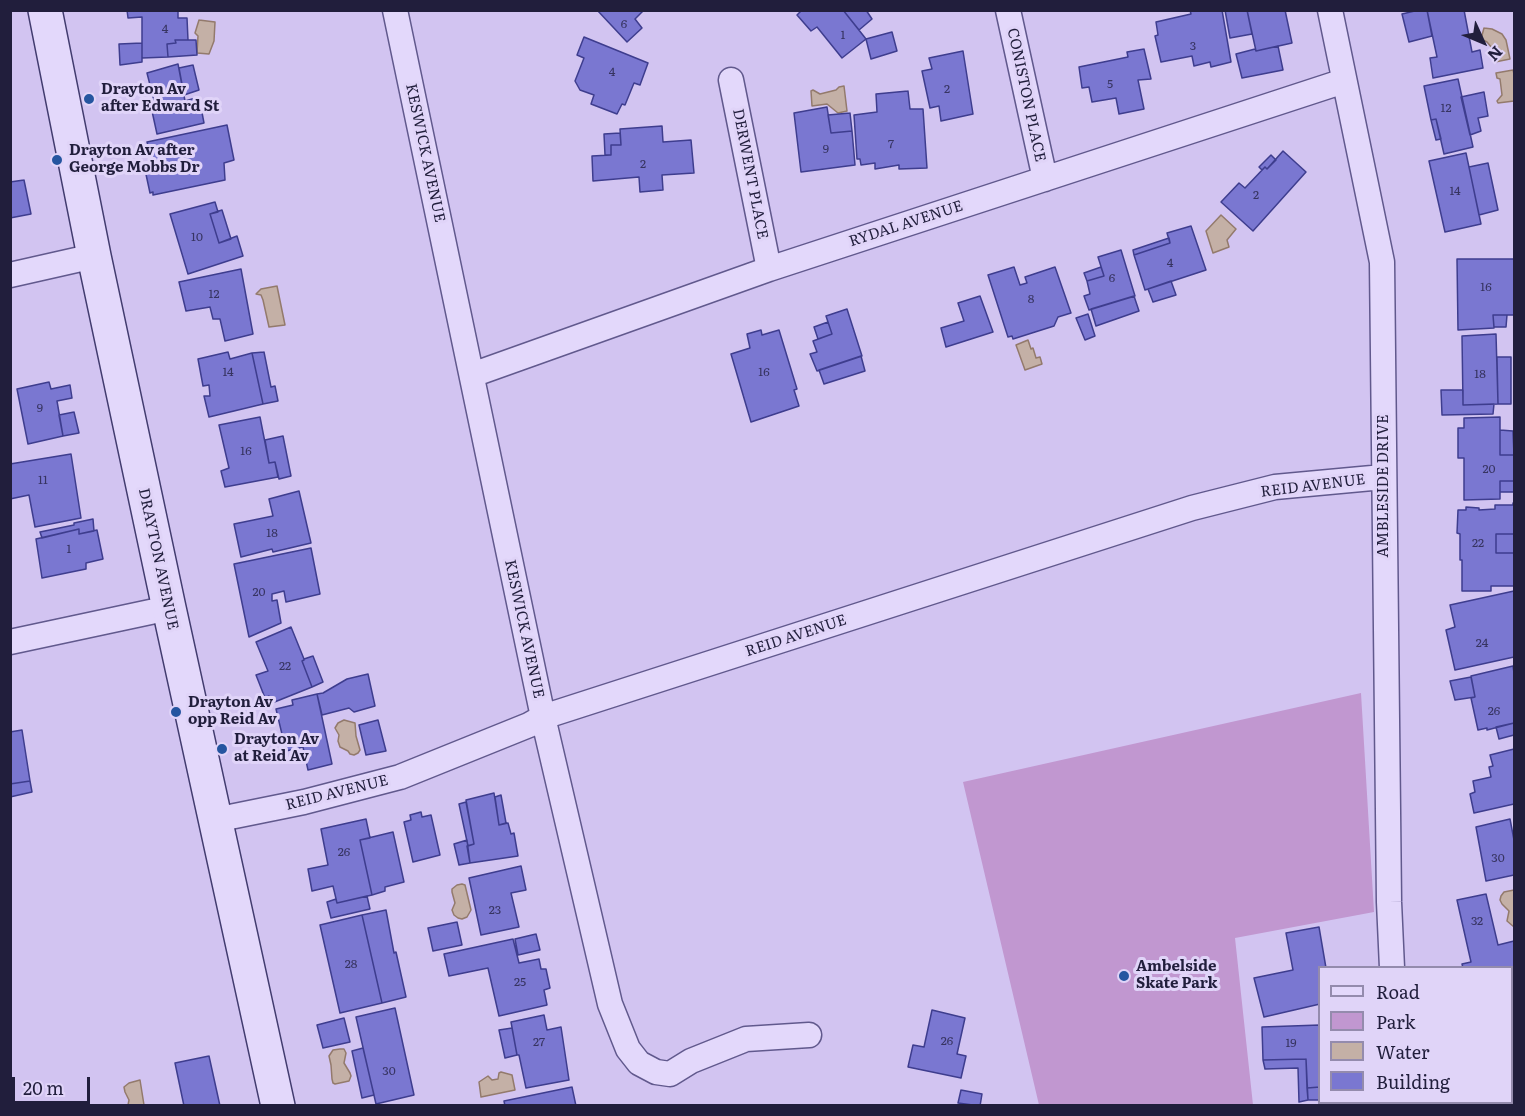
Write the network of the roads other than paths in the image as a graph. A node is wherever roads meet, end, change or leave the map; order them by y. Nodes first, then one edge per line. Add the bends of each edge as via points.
1 (45, 10) edge
2 (395, 10) edge
3 (1008, 10) edge
4 (1330, 10) edge
5 (731, 80) dead end
6 (1344, 81) junction
7 (1045, 179) junction
8 (94, 256) junction
9 (769, 269) junction
10 (10, 274) edge
11 (471, 375) junction
12 (1383, 477) junction
13 (169, 608) junction
14 (10, 642) edge
15 (543, 717) junction
16 (215, 820) junction
17 (1392, 966) edge
18 (809, 1035) dead end
19 (278, 1106) edge

1 - 8 street, DRAYTON AVENUE
2 - 11 street, KESWICK AVENUE
3 - 7 street, CONISTON PLACE
4 - 6 street, AMBLESIDE DRIVE
5 - 9 street, DERWENT PLACE
6 - 7 street, RYDAL AVENUE
6 - 12 street, AMBLESIDE DRIVE via 1382,261
7 - 9 street, RYDAL AVENUE
8 - 10 street
8 - 13 street, DRAYTON AVENUE
9 - 11 street, RYDAL AVENUE
11 - 15 street, KESWICK AVENUE
12 - 15 street, REID AVENUE via 1275,487 1192,508
12 - 17 street, AMBLESIDE DRIVE
13 - 14 street
13 - 16 street, DRAYTON AVENUE
15 - 16 street, REID AVENUE via 400,777
15 - 18 street, KESWICK AVENUE via 610,1004 628,1049 639,1063 670,1074 691,1061 747,1039
16 - 19 street, DRAYTON AVENUE

